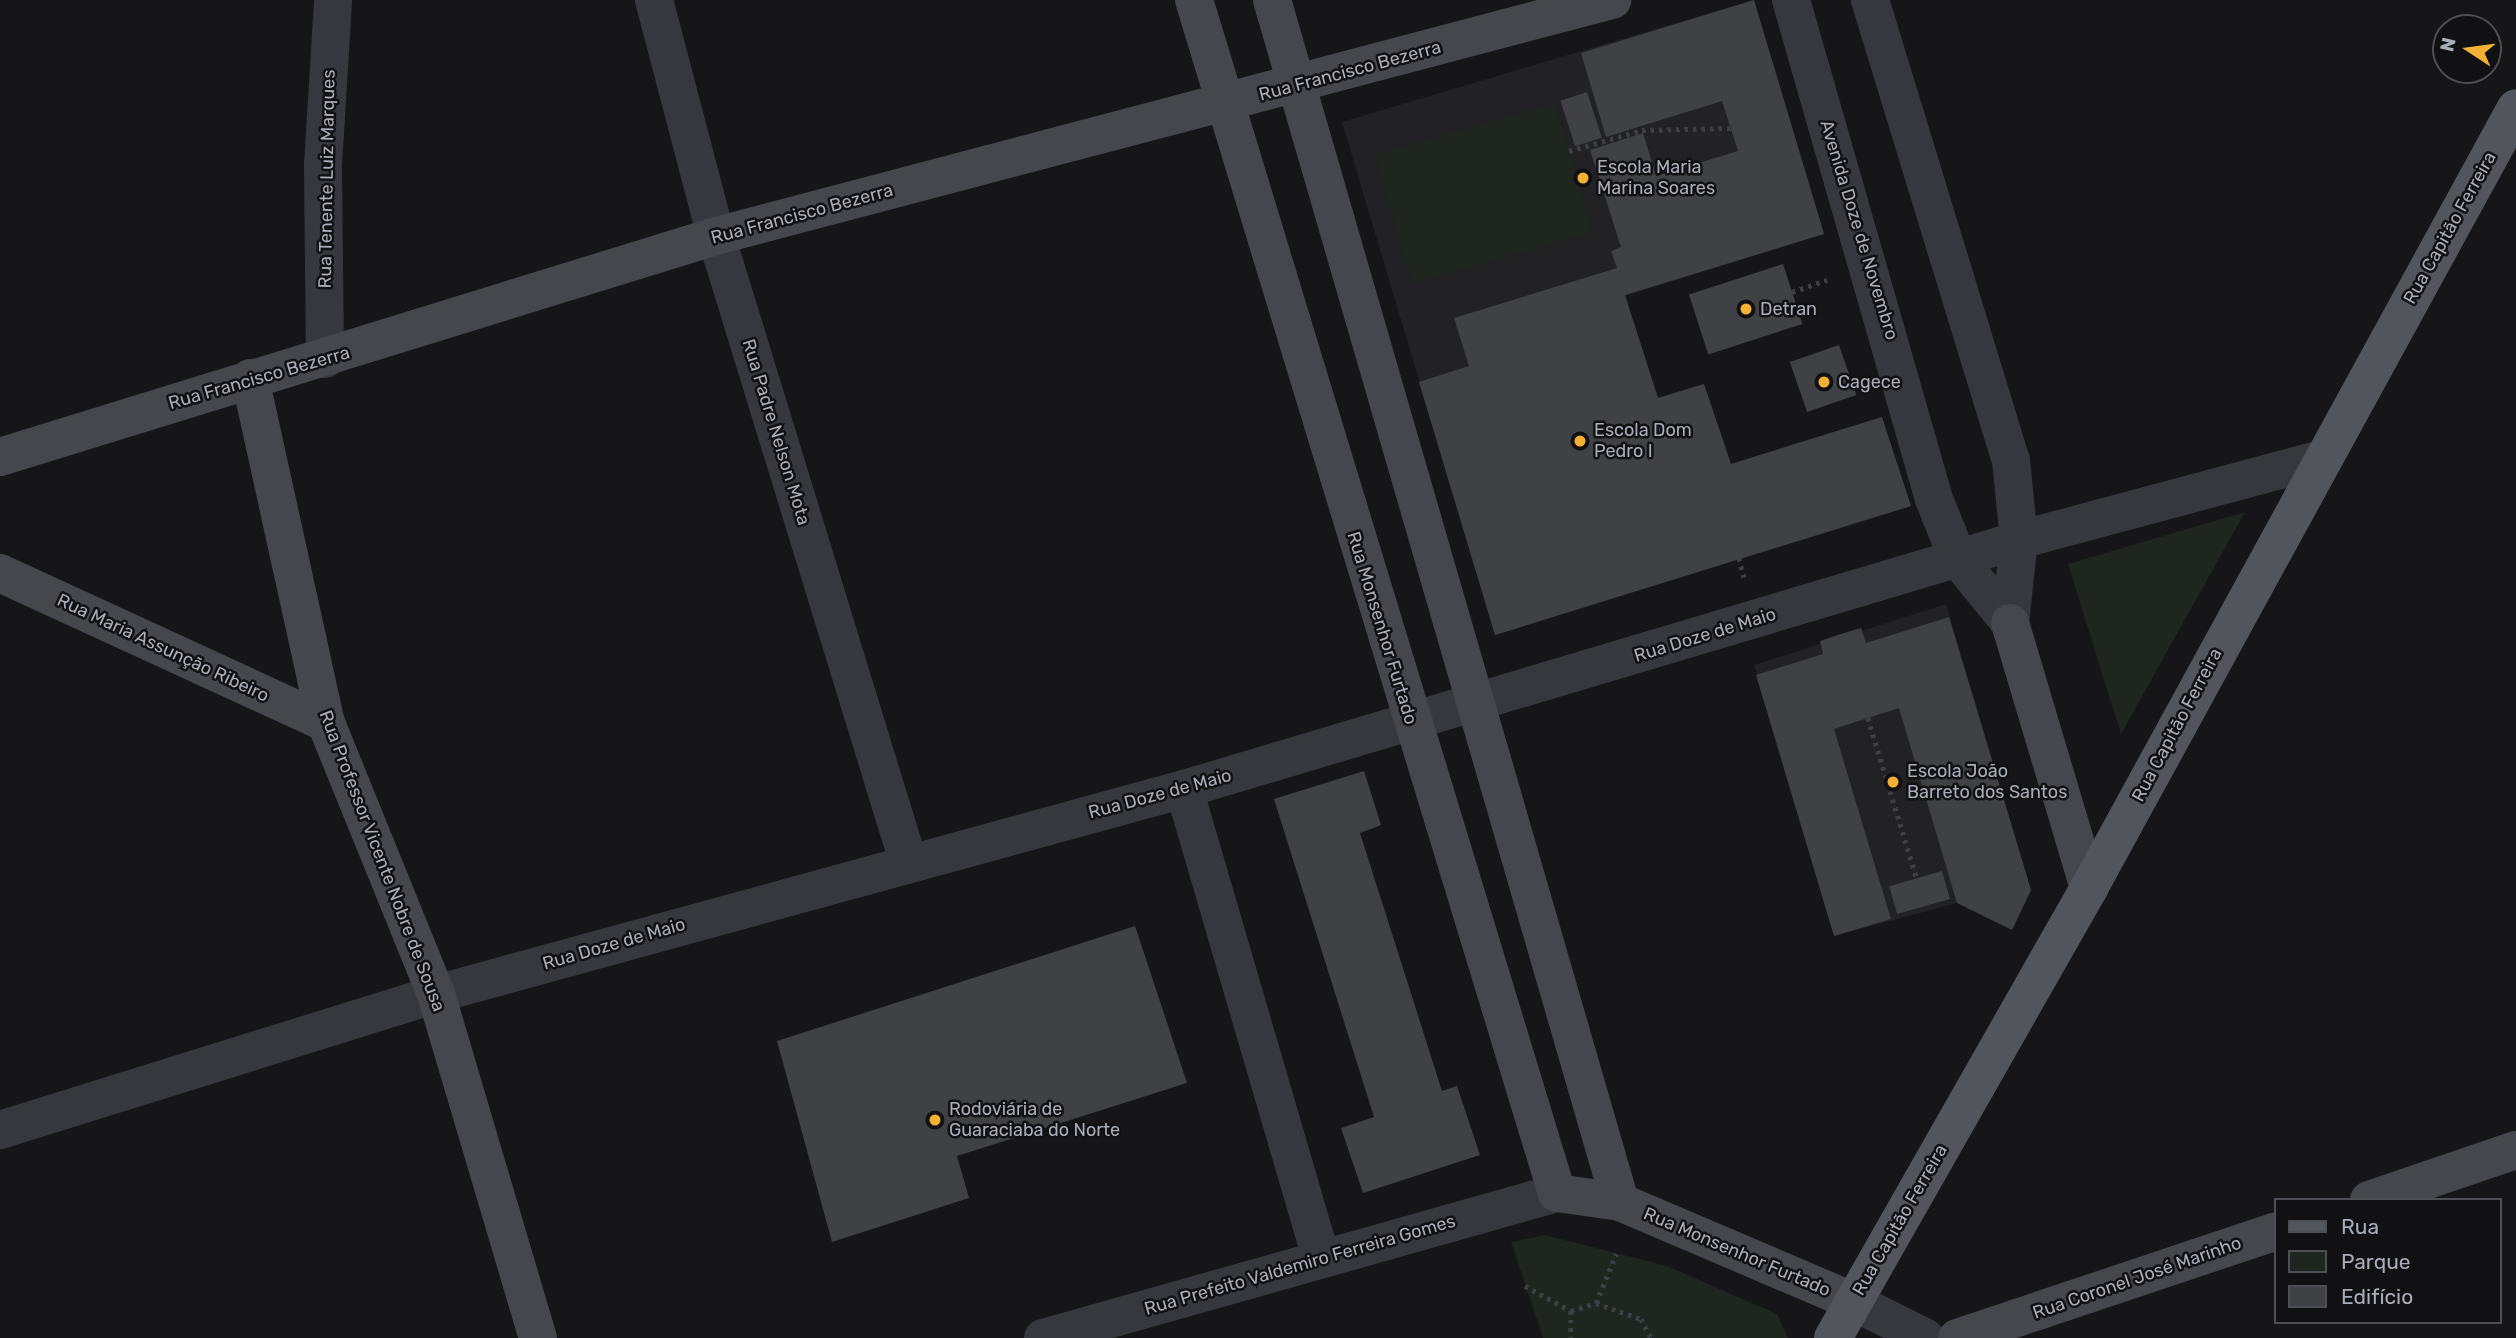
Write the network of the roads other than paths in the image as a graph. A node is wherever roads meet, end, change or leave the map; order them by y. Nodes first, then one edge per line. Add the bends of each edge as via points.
1 (333, 0) edge
2 (654, 0) edge
3 (1194, 0) edge
4 (1272, 0) edge
5 (1612, 0) edge
6 (1791, 0) edge
7 (1870, 0) edge
8 (1300, 85) junction
9 (1225, 104) junction
10 (2516, 108) edge
11 (716, 236) junction
12 (325, 359) junction
13 (250, 378) junction
14 (0, 457) edge
15 (2321, 459) junction
16 (2019, 540) junction
17 (1958, 559) junction
18 (0, 573) edge
19 (2010, 623) junction
20 (1477, 703) junction
21 (1410, 721) junction
22 (326, 723) junction
23 (1184, 789) junction
24 (908, 861) junction
25 (2089, 888) junction
26 (436, 994) junction
27 (0, 1130) edge
28 (2516, 1150) edge
29 (1557, 1193) junction
30 (2375, 1198) edge
31 (1620, 1202) junction
32 (2274, 1232) edge
33 (1321, 1258) junction
34 (1854, 1302) junction
35 (538, 1338) edge
36 (1043, 1338) edge
37 (1833, 1338) edge
38 (1926, 1338) edge
39 (1957, 1338) edge

1 - 12 street, Rua Tenente Luiz Marques via 323,165
2 - 11 street, Rua Padre Nelson Mota
3 - 9 street, Rua Monsenhor Furtado
4 - 8 street
5 - 8 street, Rua Francisco Bezerra
6 - 17 street, Avenida Doze de Novembro via 1934,499
7 - 16 street via 2005,438
8 - 9 street, Rua Francisco Bezerra
8 - 20 street
9 - 11 street, Rua Francisco Bezerra
9 - 21 street, Rua Monsenhor Furtado
10 - 15 main road, Rua Capitão Ferreira
11 - 12 street, Rua Francisco Bezerra
11 - 24 street, Rua Padre Nelson Mota
12 - 13 street, Rua Francisco Bezerra
13 - 14 street, Rua Francisco Bezerra
13 - 22 street, Rua Professor Vicente Nobre de Sousa
15 - 16 street, Rua Doze de Maio
15 - 25 main road, Rua Capitão Ferreira
16 - 17 street, Rua Doze de Maio
16 - 19 street
17 - 19 street, Avenida Doze de Novembro
17 - 20 street, Rua Doze de Maio
18 - 22 street, Rua Maria Assunção Ribeiro
19 - 25 street, Avenida Doze de Novembro
20 - 21 street, Rua Doze de Maio
20 - 31 street
21 - 23 street, Rua Doze de Maio
21 - 29 street, Rua Monsenhor Furtado
22 - 26 street, Rua Professor Vicente Nobre de Sousa
23 - 24 street, Rua Doze de Maio
23 - 33 street
24 - 26 street, Rua Doze de Maio
25 - 34 main road, Rua Capitão Ferreira
26 - 27 street, Rua Doze de Maio
26 - 35 street, Rua Professor Vicente Nobre de Sousa
28 - 30 street
29 - 31 street, Rua Monsenhor Furtado
29 - 33 street, Rua Prefeito Valdemiro Ferreira Gomes
31 - 34 street, Rua Monsenhor Furtado
32 - 39 street, Rua Coronel José Marinho
33 - 36 street, Rua Prefeito Valdemiro Ferreira Gomes
34 - 37 main road, Rua Capitão Ferreira
34 - 38 street

